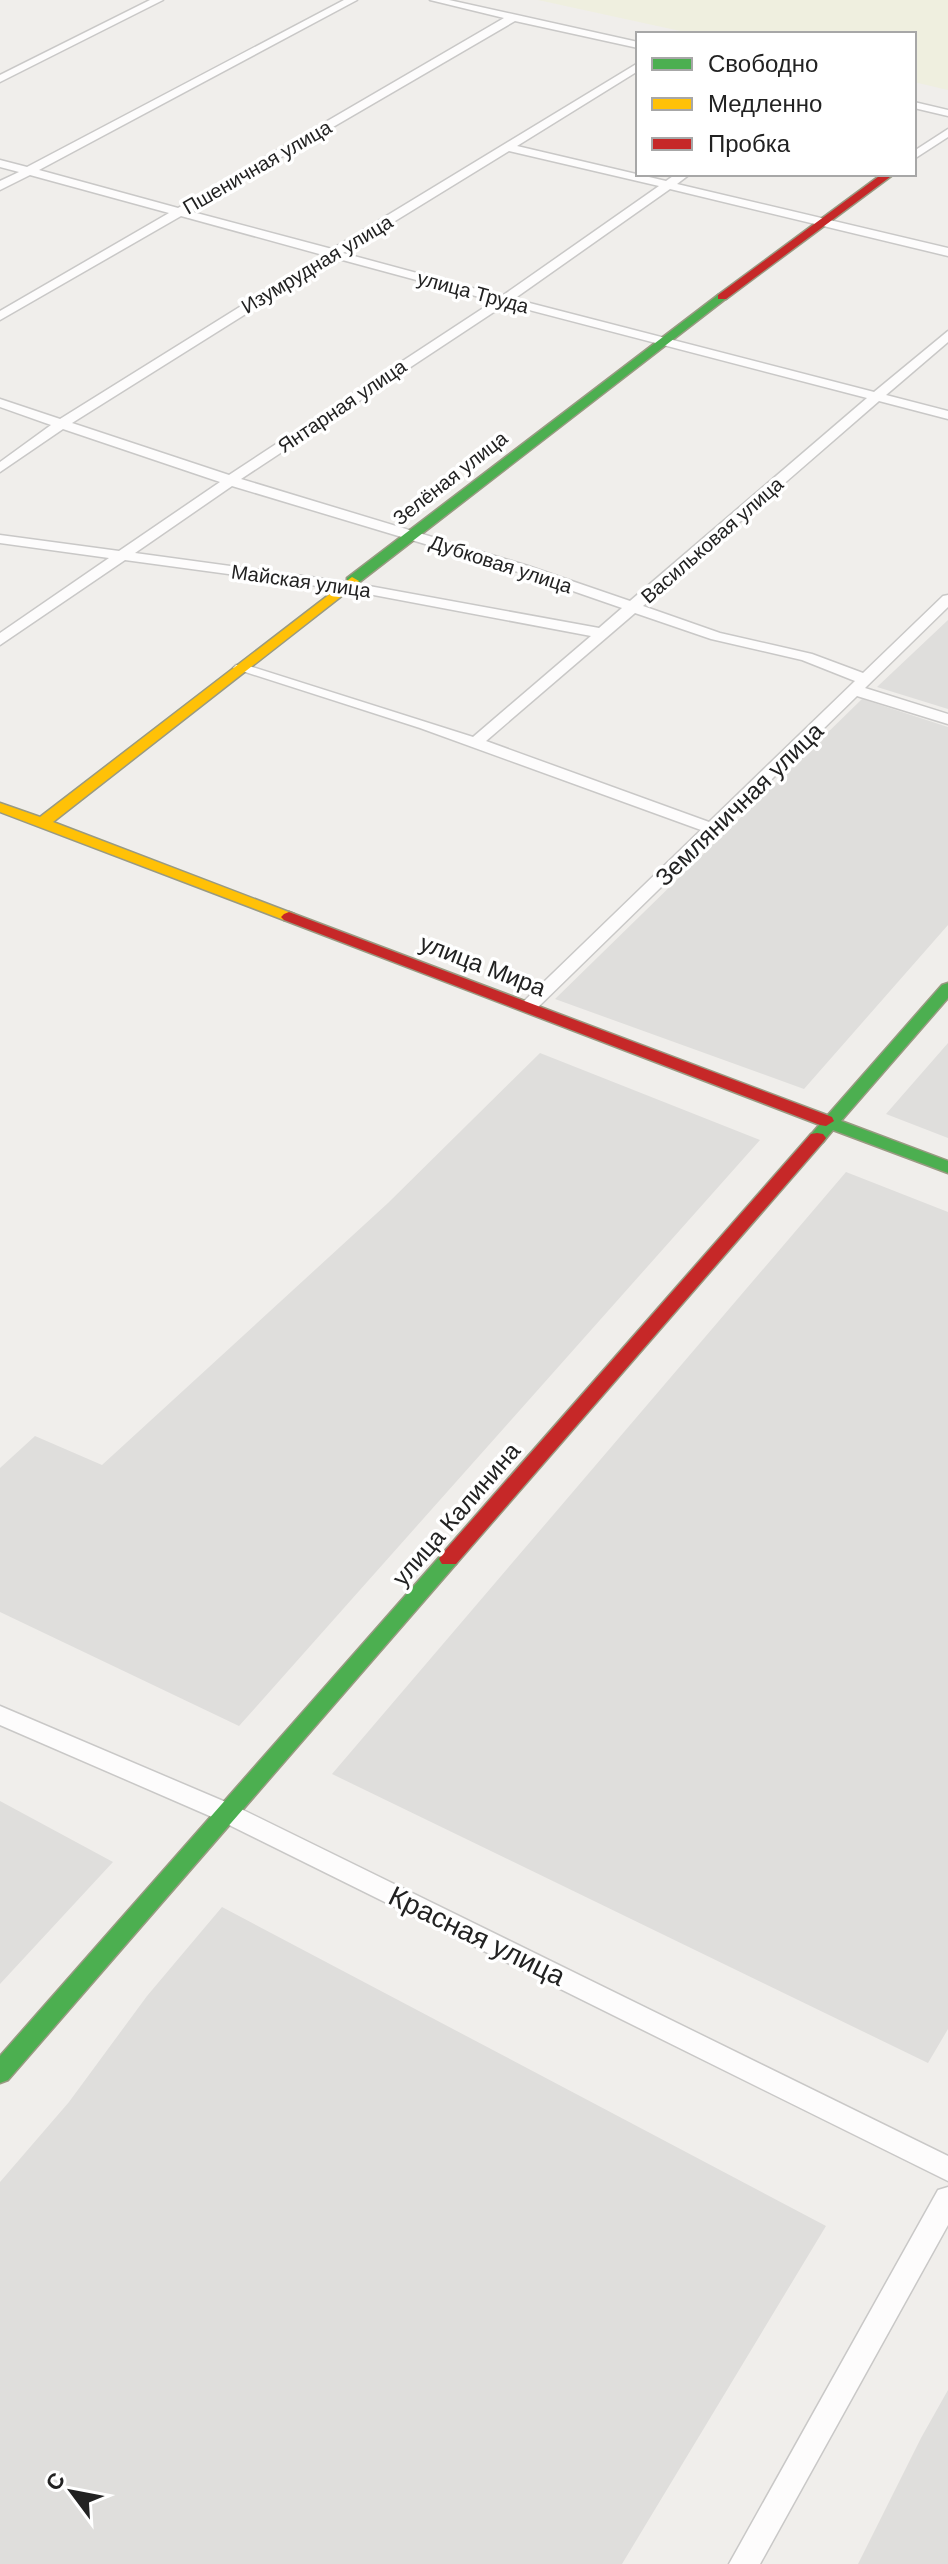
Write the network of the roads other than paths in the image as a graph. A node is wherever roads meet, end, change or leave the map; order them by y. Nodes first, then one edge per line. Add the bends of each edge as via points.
1 (158, 0) edge
2 (352, 0) edge
3 (435, 0) edge
4 (514, 17) junction
5 (636, 45) edge
6 (636, 67) edge
7 (0, 79) edge
8 (916, 105) edge
9 (948, 113) edge
10 (948, 132) edge
11 (508, 147) junction
12 (916, 155) edge
13 (0, 163) edge
14 (29, 171) junction
15 (681, 176) edge
16 (886, 176) edge
17 (669, 185) junction
18 (0, 186) edge
19 (179, 213) junction
20 (820, 221) junction
21 (948, 252) edge
22 (333, 255) junction
23 (504, 300) junction
24 (0, 316) edge
25 (948, 335) edge
26 (665, 340) junction
27 (880, 395) junction
28 (0, 403) edge
29 (948, 415) edge
30 (62, 423) junction
31 (0, 468) edge
32 (232, 481) junction
33 (413, 535) junction
34 (0, 539) edge
35 (124, 557) junction
36 (347, 586) junction
37 (948, 599) edge
38 (633, 608) junction
39 (601, 633) junction
40 (0, 640) edge
41 (241, 668) junction
42 (860, 684) junction
43 (948, 719) edge
44 (474, 744) junction
45 (0, 807) edge
46 (42, 823) junction
47 (714, 829) junction
48 (948, 988) edge
49 (528, 1007) junction
50 (830, 1122) junction
51 (948, 1167) edge
52 (0, 1715) edge
53 (227, 1813) junction
54 (0, 2073) edge
55 (948, 2169) edge
56 (948, 2199) edge
57 (744, 2564) edge

1 - 7 street
2 - 14 street
3 - 4 street
4 - 5 street
4 - 19 street, Пшеничная улица
6 - 11 street, Изумрудная улица
8 - 9 street
10 - 12 street
11 - 17 street
11 - 22 street, Изумрудная улица
13 - 14 street, улица Труда
14 - 18 street
14 - 19 street, улица Труда
15 - 17 street, Янтарная улица
16 - 20 street, Зелёная улица
17 - 20 street
17 - 23 street, Янтарная улица
19 - 22 street, улица Труда
19 - 24 street, Пшеничная улица
20 - 21 street
20 - 26 street, Зелёная улица
22 - 23 street, улица Труда
22 - 30 street, Изумрудная улица
23 - 26 street, улица Труда
23 - 32 street, Янтарная улица
25 - 27 street, Васильковая улица
26 - 27 street, улица Труда
26 - 33 street, Зелёная улица
27 - 29 street, улица Труда
27 - 38 street, Васильковая улица
28 - 30 street, Дубковая улица
30 - 31 street, Изумрудная улица
30 - 32 street, Дубковая улица
32 - 33 street, Дубковая улица
32 - 35 street, Янтарная улица
33 - 36 street, Зелёная улица
33 - 38 street, Дубковая улица
34 - 35 street, Майская улица
35 - 36 street, Майская улица
35 - 40 street, Янтарная улица
36 - 39 street, Майская улица
36 - 41 street, Зелёная улица
37 - 42 street, Земляничная улица
38 - 39 street, Васильковая улица
38 - 42 street, Дубковая улица via 716,636 807,657
39 - 44 street, Васильковая улица
41 - 44 street
41 - 46 street, Зелёная улица
42 - 43 street, Дубковая улица
42 - 47 street, Земляничная улица
44 - 47 street
45 - 46 street, улица Мира
46 - 49 street, улица Мира
47 - 49 street, Земляничная улица
48 - 50 street, улица Калинина
49 - 50 street, улица Мира
50 - 51 street, улица Мира
50 - 53 street, улица Калинина
52 - 53 street, Красная улица
53 - 54 street, улица Калинина
53 - 55 street, Красная улица
56 - 57 street

